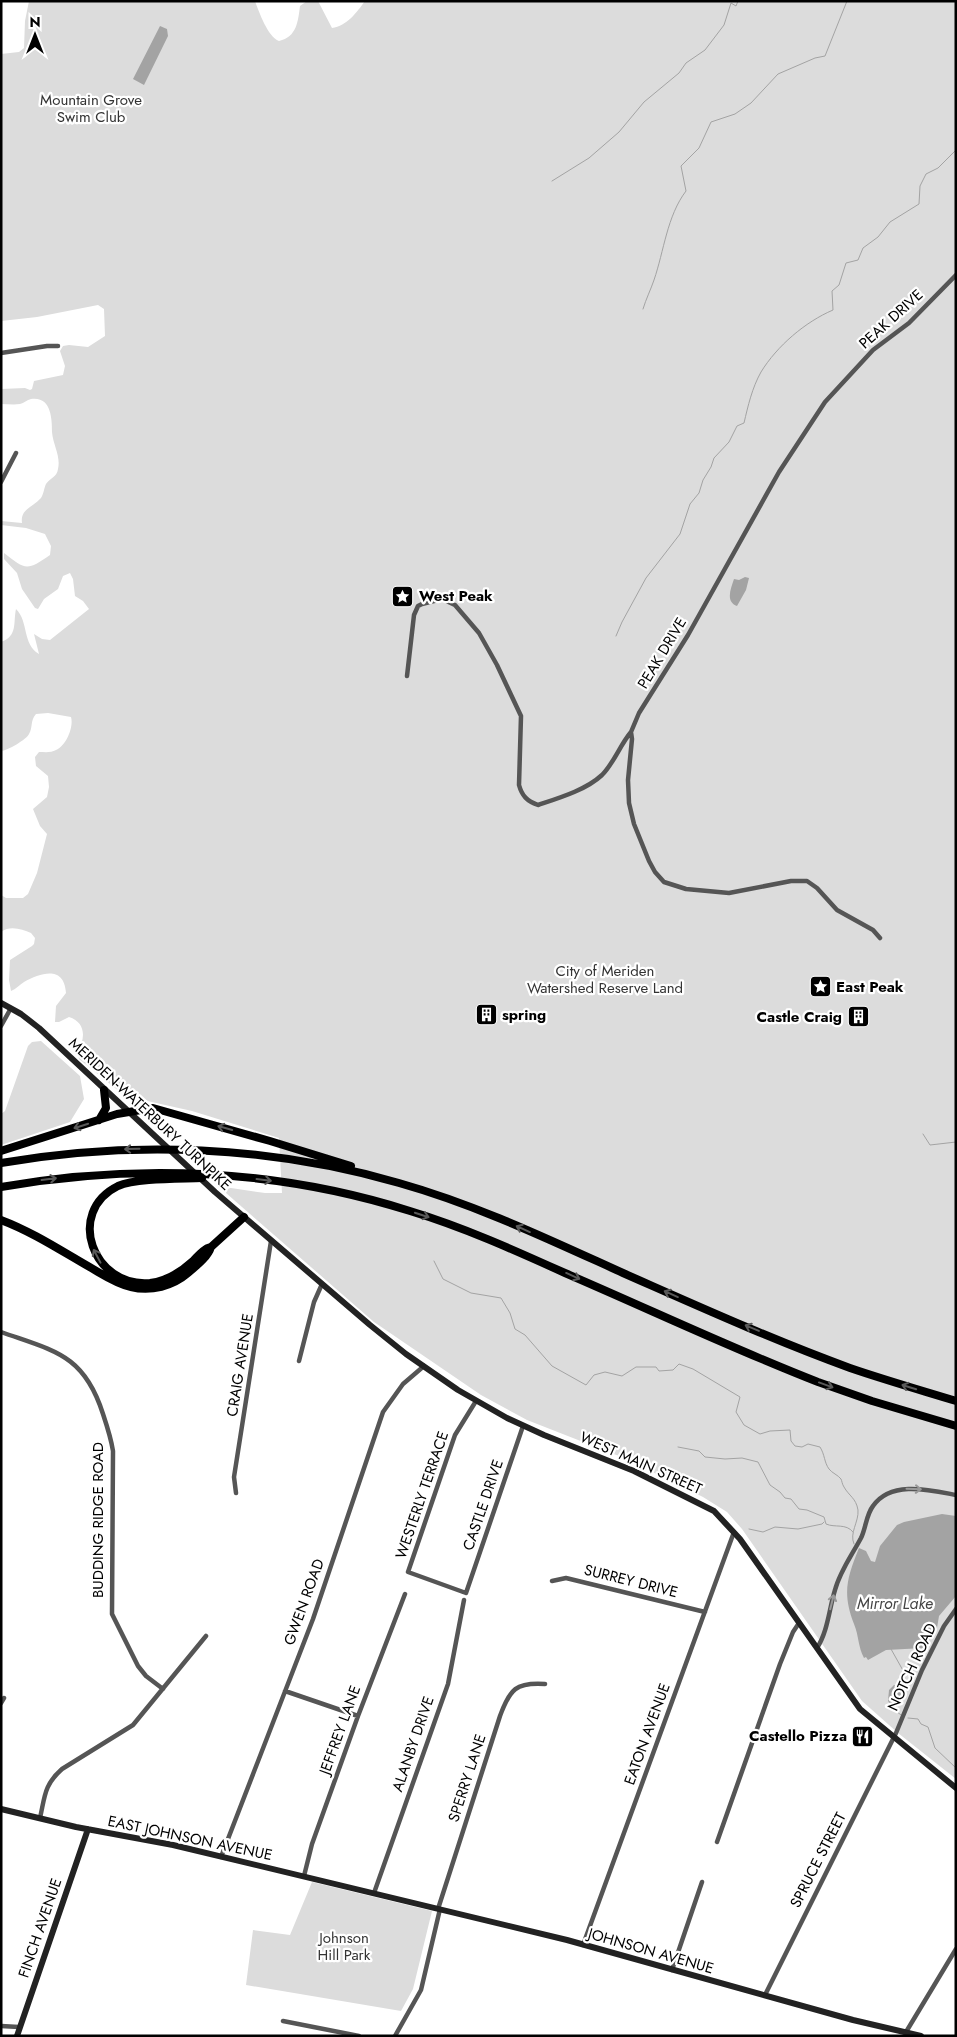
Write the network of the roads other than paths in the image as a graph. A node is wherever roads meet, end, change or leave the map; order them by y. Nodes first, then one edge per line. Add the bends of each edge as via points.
1 (956, 275) edge
2 (58, 346) dead end
3 (1, 354) edge
4 (16, 454) dead end
5 (1, 482) edge
6 (407, 676) dead end
7 (631, 732) junction
8 (880, 938) dead end
9 (1, 1003) edge
10 (11, 1008) junction
11 (1, 1026) edge
12 (104, 1090) junction
13 (128, 1112) junction
14 (98, 1120) junction
15 (1, 1151) edge
16 (1, 1163) edge
17 (238, 1177) junction
18 (388, 1180) junction
19 (1, 1187) edge
20 (244, 1216) junction
21 (1, 1220) edge
22 (271, 1241) junction
23 (211, 1247) junction
24 (278, 1247) joint
25 (322, 1284) junction
26 (1, 1332) edge
27 (299, 1361) dead end
28 (424, 1366) junction
29 (476, 1401) junction
30 (956, 1401) edge
31 (523, 1426) junction
32 (956, 1426) edge
33 (236, 1493) dead end
34 (956, 1495) edge
35 (734, 1532) junction
36 (552, 1581) dead end
37 (466, 1593) joint
38 (405, 1594) dead end
39 (464, 1600) dead end
40 (956, 1609) edge
41 (705, 1612) junction
42 (799, 1623) junction
43 (206, 1636) dead end
44 (817, 1648) junction
45 (546, 1684) dead end
46 (163, 1689) junction
47 (285, 1691) junction
48 (358, 1716) junction
49 (893, 1737) junction
50 (956, 1788) edge
51 (1, 1809) edge
52 (40, 1818) junction
53 (88, 1829) junction
54 (717, 1842) dead end
55 (221, 1857) junction
56 (304, 1876) junction
57 (702, 1882) dead end
58 (374, 1893) junction
59 (439, 1909) junction
60 (583, 1945) junction
61 (956, 1949) edge
62 (672, 1970) junction
63 (765, 1995) junction
64 (283, 2020) dead end
65 (1, 2026) edge
66 (19, 2027) junction
67 (906, 2032) junction
68 (16, 2036) edge
69 (359, 2036) edge
70 (395, 2036) edge
71 (921, 2036) edge

1 - 7 street, PEAK DRIVE via 909,323 873,350 825,402 774,480
2 - 3 street
4 - 5 street
6 - 7 street via 414,615 418,606 442,599 455,605 480,633 521,716 519,785 522,795 538,805 597,779
7 - 8 street, PEAK DRIVE via 628,803 649,861 664,882 686,889 729,892 807,881 837,910 873,930
9 - 10 main road, MERIDEN-WATERBURY TURNPIKE
10 - 11 street
10 - 12 main road, MERIDEN-WATERBURY TURNPIKE via 39,1028
12 - 13 main road, MERIDEN-WATERBURY TURNPIKE
12 - 14 highway via 106,1108
13 - 14 highway
18 -> 13 highway via 368,1170 162,1110 150,1108
13 - 20 main road, MERIDEN-WATERBURY TURNPIKE
14 -> 15 highway
18 -> 16 highway via 295,1160 190,1150 91,1151
19 -> 17 highway via 111,1174 180,1173
23 -> 17 highway via 171,1277 151,1283 133,1282 116,1276 101,1264 92,1246 90,1224 101,1200 122,1185
17 -> 32 highway via 336,1192 447,1223 807,1378
30 -> 18 highway via 824,1358 484,1212
20 - 22 main road, MERIDEN-WATERBURY TURNPIKE
20 - 23 highway
21 - 23 highway via 115,1281 137,1288 159,1287 176,1281 209,1254
22 - 24 main road, MERIDEN-WATERBURY TURNPIKE
22 - 33 street, CRAIG AVENUE via 234,1477
24 - 25 main road, WEST MAIN STREET
25 - 27 street via 314,1302
25 - 28 main road, WEST MAIN STREET
26 - 46 street, BUDDING RIDGE ROAD via 67,1358 84,1374 97,1394 113,1451 112,1614 138,1666
28 - 29 main road, WEST MAIN STREET
28 - 47 street, GWEN ROAD via 403,1384 382,1412 313,1619
29 - 31 main road, WEST MAIN STREET
29 - 37 street, WESTERLY TERRACE via 455,1435 408,1572
31 - 35 main road, WEST MAIN STREET via 658,1482 706,1506
31 - 37 street, CASTLE DRIVE
44 -> 34 street via 824,1635 839,1579 876,1502 906,1489
35 - 41 street, EATON AVENUE
35 - 42 main road, WEST MAIN STREET
36 - 41 street, SURREY DRIVE via 566,1578
38 - 48 street, JEFFREY LANE
39 - 58 street, ALANBY DRIVE via 448,1684
40 - 49 street, NOTCH ROAD via 922,1670
41 - 60 street, EATON AVENUE
42 - 44 main road, WEST MAIN STREET
42 - 54 street via 780,1664
43 - 46 street
44 - 49 main road, WEST MAIN STREET via 860,1709
45 - 59 street, SPERRY LANE via 520,1686 508,1697
46 - 52 street via 133,1725 53,1777 48,1784
47 - 48 street
47 - 55 street, GWEN ROAD
48 - 56 street, JEFFREY LANE via 312,1844
49 - 50 main road, WEST MAIN STREET
49 - 63 street, SPRUCE STREET
51 - 52 main road, EAST JOHNSON AVENUE
52 - 53 main road, EAST JOHNSON AVENUE
53 - 55 main road, EAST JOHNSON AVENUE
53 - 66 main road, FINCH AVENUE
55 - 56 main road, EAST JOHNSON AVENUE
56 - 58 main road, EAST JOHNSON AVENUE
57 - 62 street
58 - 59 main road, JOHNSON AVENUE
59 - 60 main road, JOHNSON AVENUE
59 - 70 street, SPERRY LANE via 421,1990
60 - 62 main road, JOHNSON AVENUE
61 - 67 street
62 - 63 main road, JOHNSON AVENUE
63 - 67 main road, JOHNSON AVENUE
64 - 69 street
65 - 66 street
66 - 68 main road, FINCH AVENUE
67 - 71 main road, JOHNSON AVENUE

